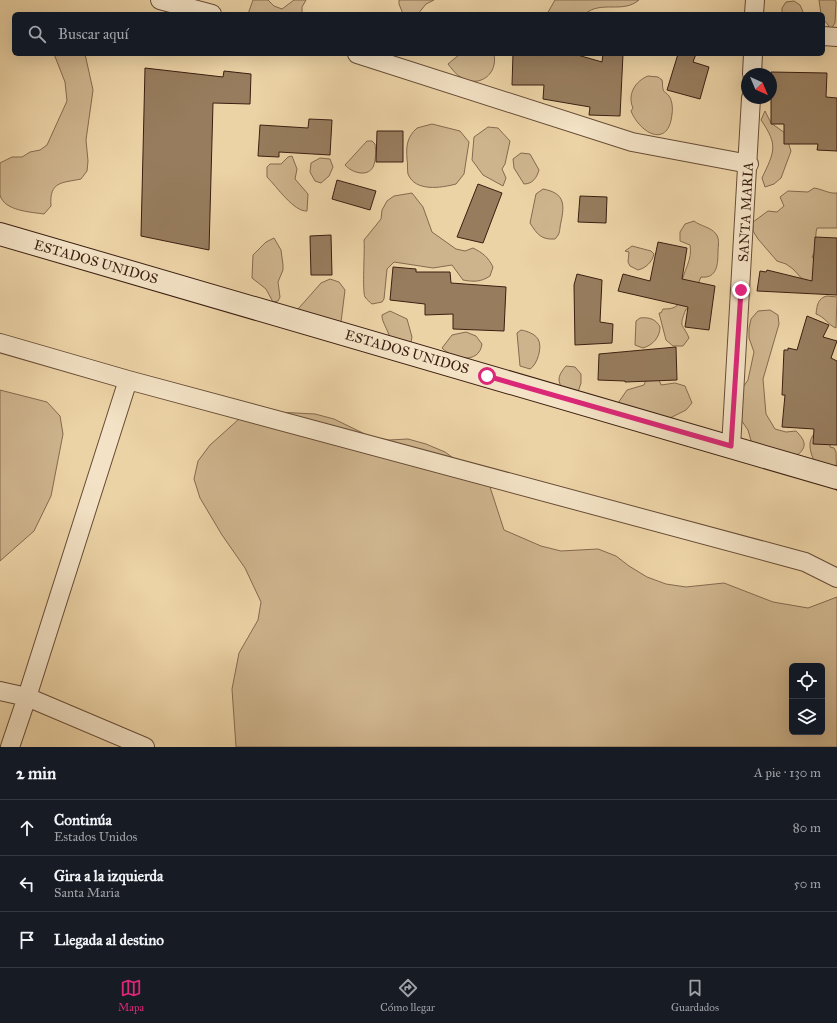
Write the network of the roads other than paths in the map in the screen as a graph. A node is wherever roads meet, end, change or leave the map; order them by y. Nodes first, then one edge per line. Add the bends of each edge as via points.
1 (160, 0) edge
2 (755, 0) edge
3 (205, 12) edge
4 (754, 12) edge
5 (825, 36) edge
6 (837, 37) edge
7 (363, 56) edge
8 (753, 56) edge
9 (752, 68) edge
10 (751, 104) edge
11 (749, 164) junction
12 (0, 234) edge
13 (0, 343) edge
14 (128, 380) junction
15 (731, 446) junction
16 (837, 478) edge
17 (837, 578) edge
18 (0, 690) edge
19 (27, 697) junction
20 (10, 747) edge
21 (145, 747) edge

1 - 3 street
2 - 4 street
5 - 6 street
7 - 11 street via 632,142
8 - 9 street
10 - 11 street, SANTA MARIA
11 - 15 street, SANTA MARIA
12 - 15 street, ESTADOS UNIDOS
13 - 14 street
14 - 17 street via 805,562
14 - 19 street
15 - 16 street, ESTADOS UNIDOS
18 - 19 street
19 - 20 street
19 - 21 street

